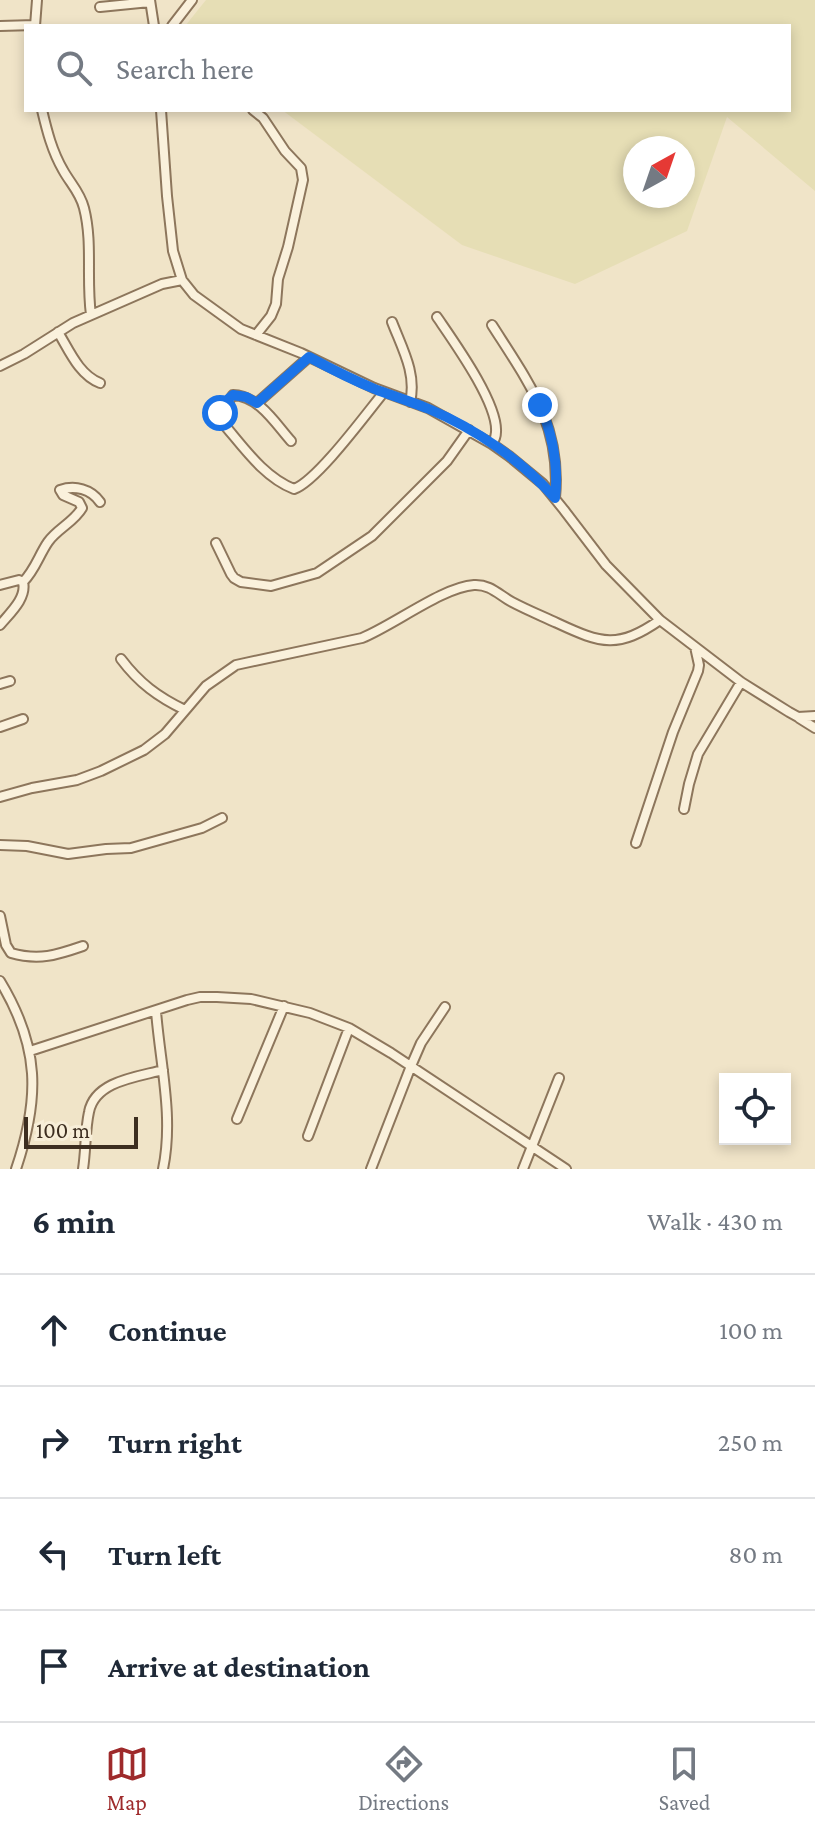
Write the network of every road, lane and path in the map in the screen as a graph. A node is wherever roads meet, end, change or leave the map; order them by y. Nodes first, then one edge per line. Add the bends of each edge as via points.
1 (37, 0) edge
2 (192, 0) edge
3 (150, 1) edge
4 (100, 7) dead end
5 (35, 24) edge
6 (154, 24) edge
7 (174, 24) edge
8 (24, 25) edge
9 (0, 26) edge
10 (43, 112) edge
11 (161, 112) edge
12 (256, 112) edge
13 (182, 280) junction
14 (91, 315) junction
15 (437, 317) dead end
16 (392, 322) dead end
17 (492, 325) dead end
18 (58, 332) junction
19 (256, 335) junction
20 (309, 357) junction
21 (0, 366) edge
22 (100, 383) dead end
23 (384, 392) junction
24 (410, 402) junction
25 (257, 403) junction
26 (469, 430) junction
27 (291, 441) dead end
28 (492, 444) junction
29 (555, 498) junction
30 (100, 502) dead end
31 (216, 543) dead end
32 (23, 582) junction
33 (0, 585) edge
34 (660, 620) junction
35 (0, 625) edge
36 (695, 646) junction
37 (121, 659) dead end
38 (10, 681) dead end
39 (741, 682) junction
40 (0, 684) edge
41 (185, 710) junction
42 (815, 716) edge
43 (798, 717) junction
44 (23, 719) dead end
45 (0, 727) edge
46 (815, 728) edge
47 (0, 797) edge
48 (684, 809) dead end
49 (222, 818) dead end
50 (636, 843) dead end
51 (0, 845) edge
52 (0, 916) edge
53 (83, 946) dead end
54 (0, 981) edge
55 (284, 1006) junction
56 (445, 1007) dead end
57 (156, 1011) junction
58 (349, 1028) junction
59 (30, 1051) junction
60 (411, 1066) junction
61 (163, 1070) junction
62 (559, 1078) dead end
63 (237, 1119) dead end
64 (308, 1136) dead end
65 (532, 1148) junction
66 (16, 1169) edge
67 (83, 1169) edge
68 (163, 1169) edge
69 (371, 1169) edge
70 (523, 1169) edge
71 (566, 1169) edge

1 - 5 street
2 - 7 street
3 - 4 street
3 - 6 street
8 - 9 street
10 - 14 street via 54,152 84,208
11 - 13 street via 170,229
12 - 19 street via 303,174 276,304
13 - 14 street
13 - 19 street via 202,301
14 - 18 street
15 - 28 street via 488,402 496,429
16 - 24 street via 413,384
17 - 29 street via 550,427
18 - 21 street
18 - 22 street via 84,373
19 - 20 street
20 - 23 street
20 - 25 street
23 - 24 street
23 - 25 street via 327,461 294,489 259,464 219,418 233,395
24 - 26 street
25 - 27 street
26 - 28 street
26 - 31 street via 447,461 372,536 317,573 271,586 241,582 231,574
28 - 29 street
29 - 34 street via 606,565
30 - 32 street via 89,491 60,490 82,508 48,541
32 - 33 street
32 - 35 street via 21,598
34 - 36 street
34 - 41 street via 626,638 595,639 493,589 471,585 362,638 236,665 206,686
36 - 39 street
36 - 50 street via 698,671
37 - 41 street via 152,692
38 - 40 street
39 - 43 street
39 - 48 street via 698,754
41 - 47 street via 156,742 101,771
42 - 43 street
43 - 46 street
44 - 45 street
49 - 51 street via 131,848 68,854
52 - 53 street via 11,953 38,958
54 - 59 street
55 - 57 street via 200,997
55 - 58 street
55 - 63 street
56 - 60 street
57 - 59 street
57 - 61 street
58 - 60 street
58 - 64 street
59 - 66 street via 33,1100
60 - 65 street
60 - 69 street
61 - 67 street via 117,1083 96,1096
61 - 68 street
62 - 65 street
65 - 70 street
65 - 71 street

